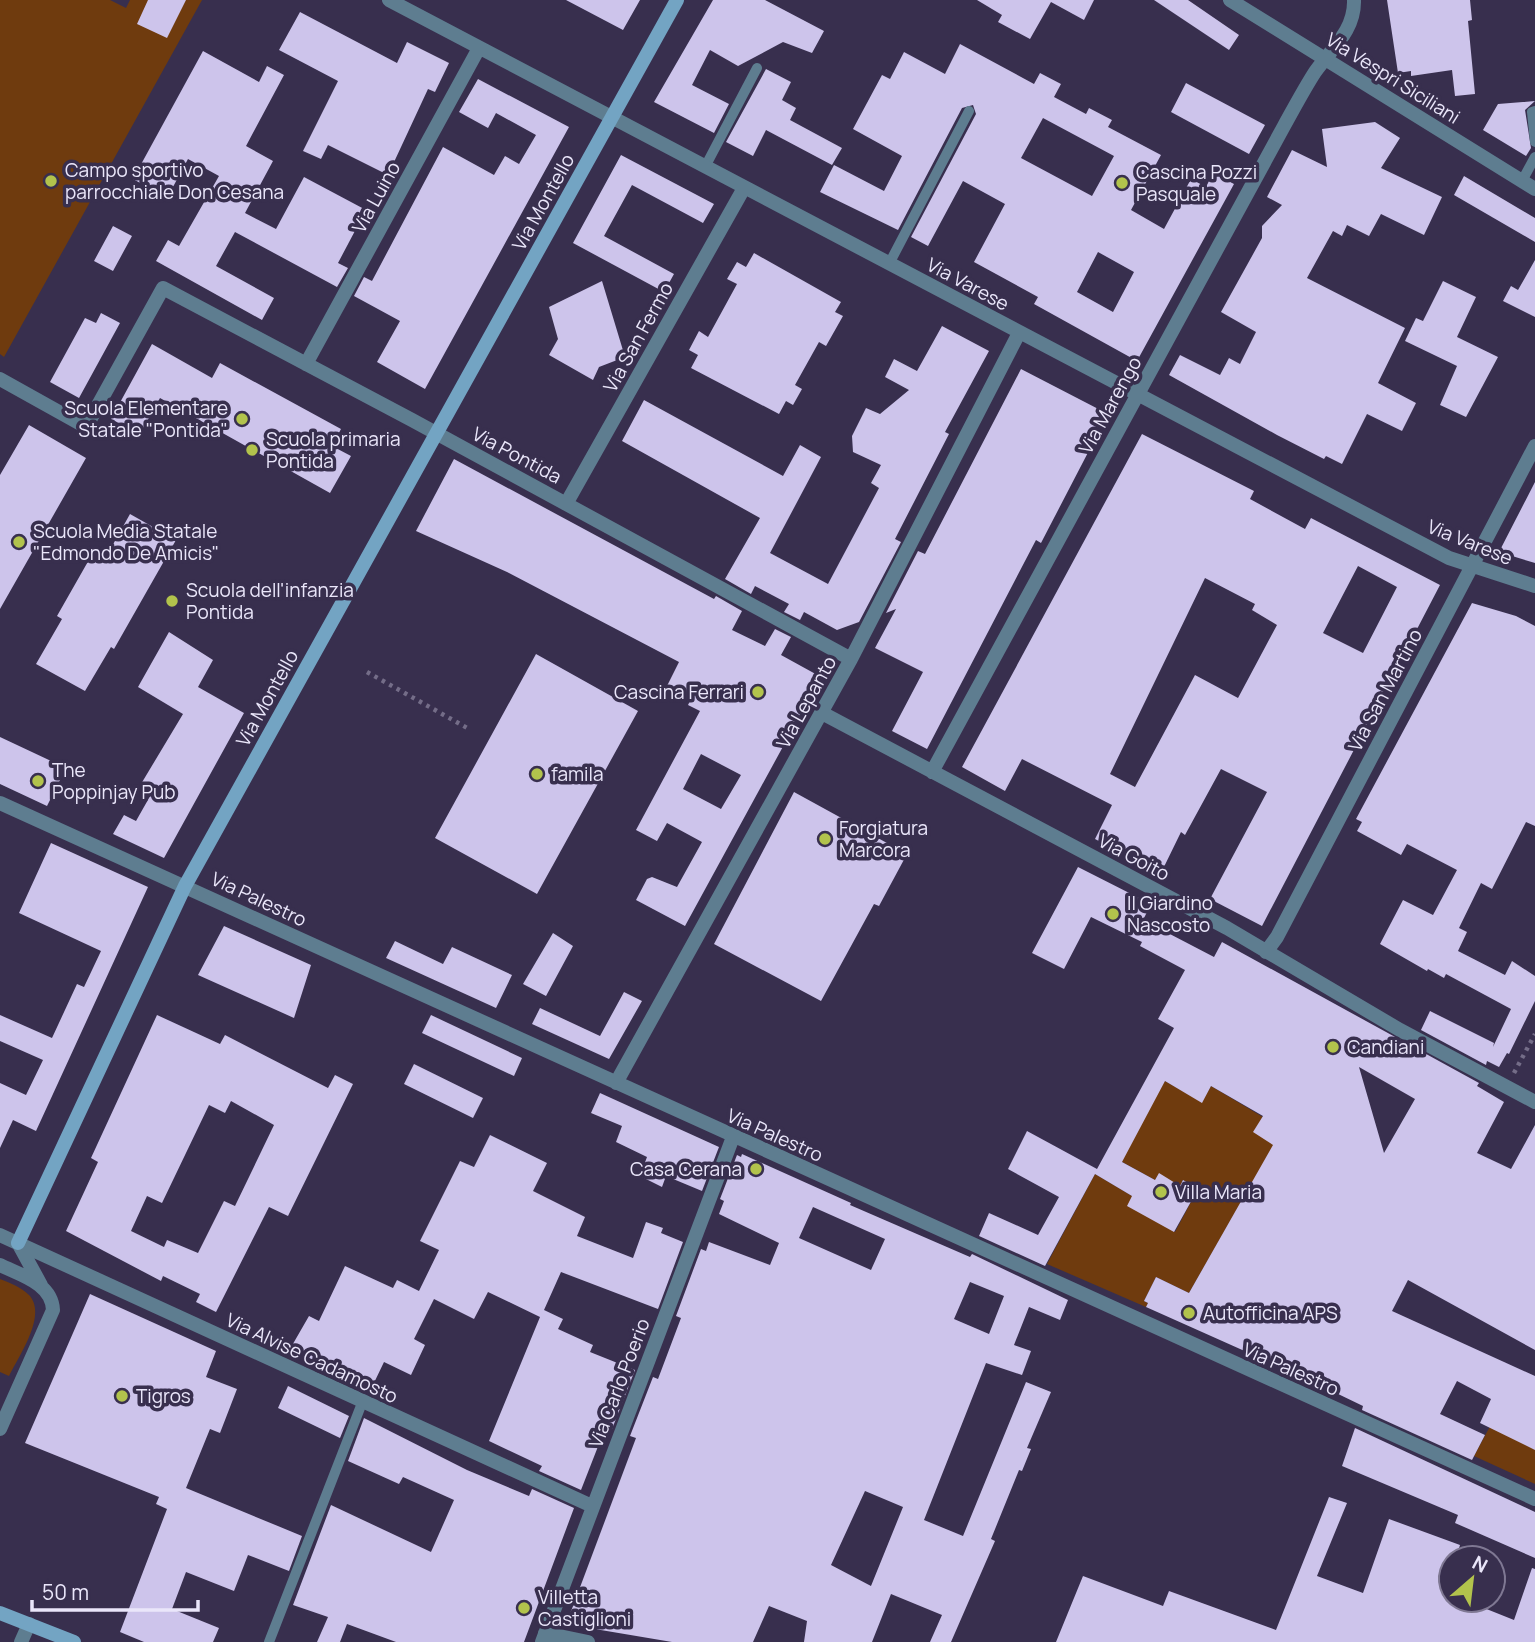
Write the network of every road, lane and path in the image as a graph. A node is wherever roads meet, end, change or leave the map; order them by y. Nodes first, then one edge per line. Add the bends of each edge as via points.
1 (677, 0) edge
2 (1230, 0) edge
3 (1354, 0) edge
4 (398, 2) edge
5 (479, 48) junction
6 (1325, 59) junction
7 (757, 68) dead end
8 (969, 111) dead end
9 (1535, 111) edge
10 (611, 118) junction
11 (1535, 142) edge
12 (1535, 158) edge
13 (705, 167) junction
14 (1522, 181) junction
15 (744, 188) junction
16 (1535, 189) edge
17 (889, 264) junction
18 (1019, 333) junction
19 (306, 364) junction
20 (0, 379) edge
21 (1138, 395) junction
22 (436, 433) junction
23 (1535, 446) edge
24 (566, 504) junction
25 (1471, 567) junction
26 (1535, 586) edge
27 (851, 659) junction
28 (366, 672) dead end
29 (822, 713) junction
30 (469, 729) dead end
31 (932, 772) junction
32 (0, 803) edge
33 (185, 886) junction
34 (1266, 952) junction
35 (1535, 1034) edge
36 (1512, 1077) dead end
37 (617, 1083) junction
38 (1535, 1102) edge
39 (733, 1138) junction
40 (0, 1235) edge
41 (18, 1244) junction
42 (0, 1248) edge
43 (0, 1265) edge
44 (41, 1285) junction
45 (362, 1403) junction
46 (0, 1429) edge
47 (1535, 1499) edge
48 (592, 1506) junction
49 (0, 1613) edge
50 (29, 1624) junction
51 (543, 1638) edge
52 (21, 1642) edge
53 (74, 1642) edge
54 (269, 1642) edge
55 (588, 1642) edge

1 - 10 street, Via Montello
2 - 6 street, Via Vespri Siciliani
3 - 6 street, Via Marengo via 1344,37
4 - 5 street, Via Varese
5 - 10 street, Via Varese
5 - 19 street, Via Luino
6 - 14 street, Via Vespri Siciliani
6 - 21 street, Via Marengo
7 - 13 lane
8 - 17 lane
9 - 11 lane
10 - 13 street, Via Varese
10 - 22 street, Via Montello
12 - 14 lane
13 - 15 street, Via Varese
14 - 16 street, Via Vespri Siciliani
15 - 17 street, Via Varese
15 - 24 street, Via San Fermo
17 - 18 street, Via Varese
18 - 21 street, Via Varese
18 - 27 street, Via Lepanto
19 - 20 street, Via Pontida via 163,288 86,427
19 - 22 street, Via Pontida
21 - 25 street, Via Varese
21 - 31 street, Via Marengo
22 - 24 street, Via Pontida
22 - 33 street, Via Montello
23 - 25 street, Via San Martino
24 - 27 street, Via Pontida
25 - 26 street, Via Varese
25 - 34 street, Via San Martino
27 - 29 street, Via Lepanto
28 - 30 path
29 - 31 street, Via Goito
29 - 37 street, Via Lepanto
31 - 34 street, Via Goito
32 - 33 street, Via Palestro
33 - 37 street, Via Palestro
33 - 41 street, Via Montello
34 - 38 street, Via Goito
35 - 36 path
37 - 39 street, Via Palestro
39 - 47 street, Via Palestro
39 - 48 street, Via Carlo Poerio
40 - 41 street, Via Alvise Cadamosto
41 - 42 street
41 - 44 street
41 - 45 street, Via Alvise Cadamosto
43 - 44 street
44 - 46 street via 49,1294 52,1310
45 - 48 street, Via Alvise Cadamosto
45 - 54 lane
48 - 51 street, Via Carlo Poerio
49 - 50 street
50 - 52 street
50 - 53 street
51 - 55 street

